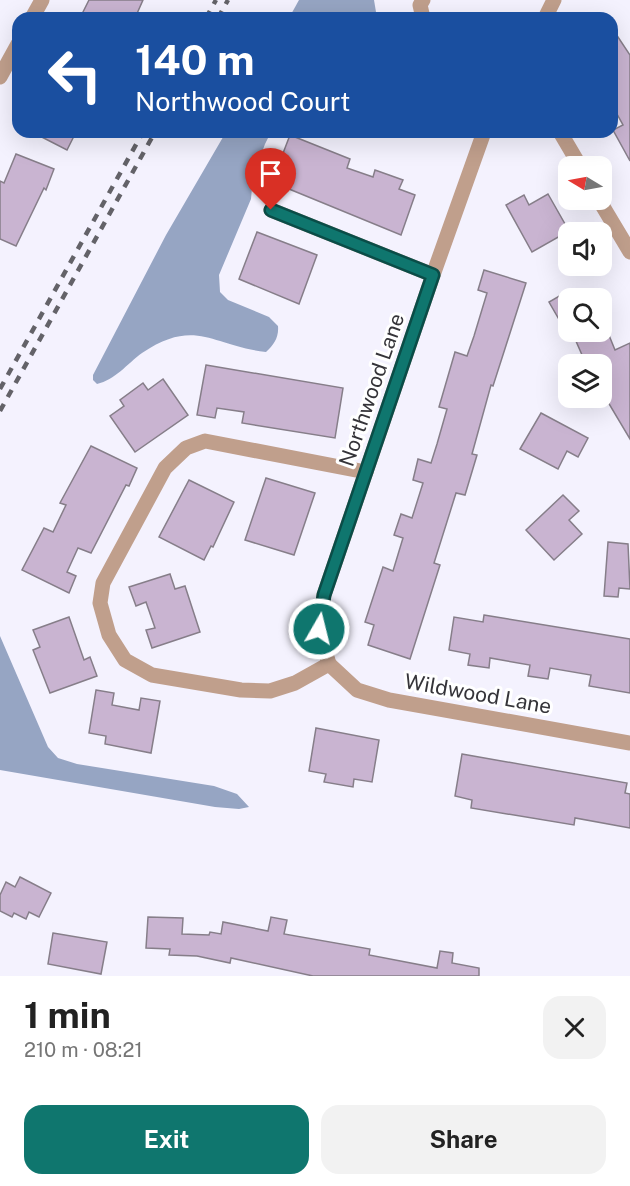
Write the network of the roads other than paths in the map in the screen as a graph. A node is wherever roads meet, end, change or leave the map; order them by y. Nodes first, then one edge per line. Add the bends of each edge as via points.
1 (12, 55) edge
2 (0, 77) edge
3 (482, 138) edge
4 (564, 138) edge
5 (574, 156) edge
6 (271, 210) dead end
7 (605, 210) edge
8 (630, 252) edge
9 (433, 275) junction
10 (366, 472) junction
11 (329, 664) junction
12 (630, 742) edge

1 - 2 street
3 - 9 street, Northwood Lane
4 - 5 street
6 - 9 street
7 - 8 street
9 - 10 street, Northwood Lane
10 - 11 street, Northwood Lane via 324,595 319,629
10 - 11 street via 205,441 186,448 165,468 103,583 100,603 109,635 124,660 152,675 270,691 295,683
11 - 12 street, Wildwood Lane via 357,690 389,700

